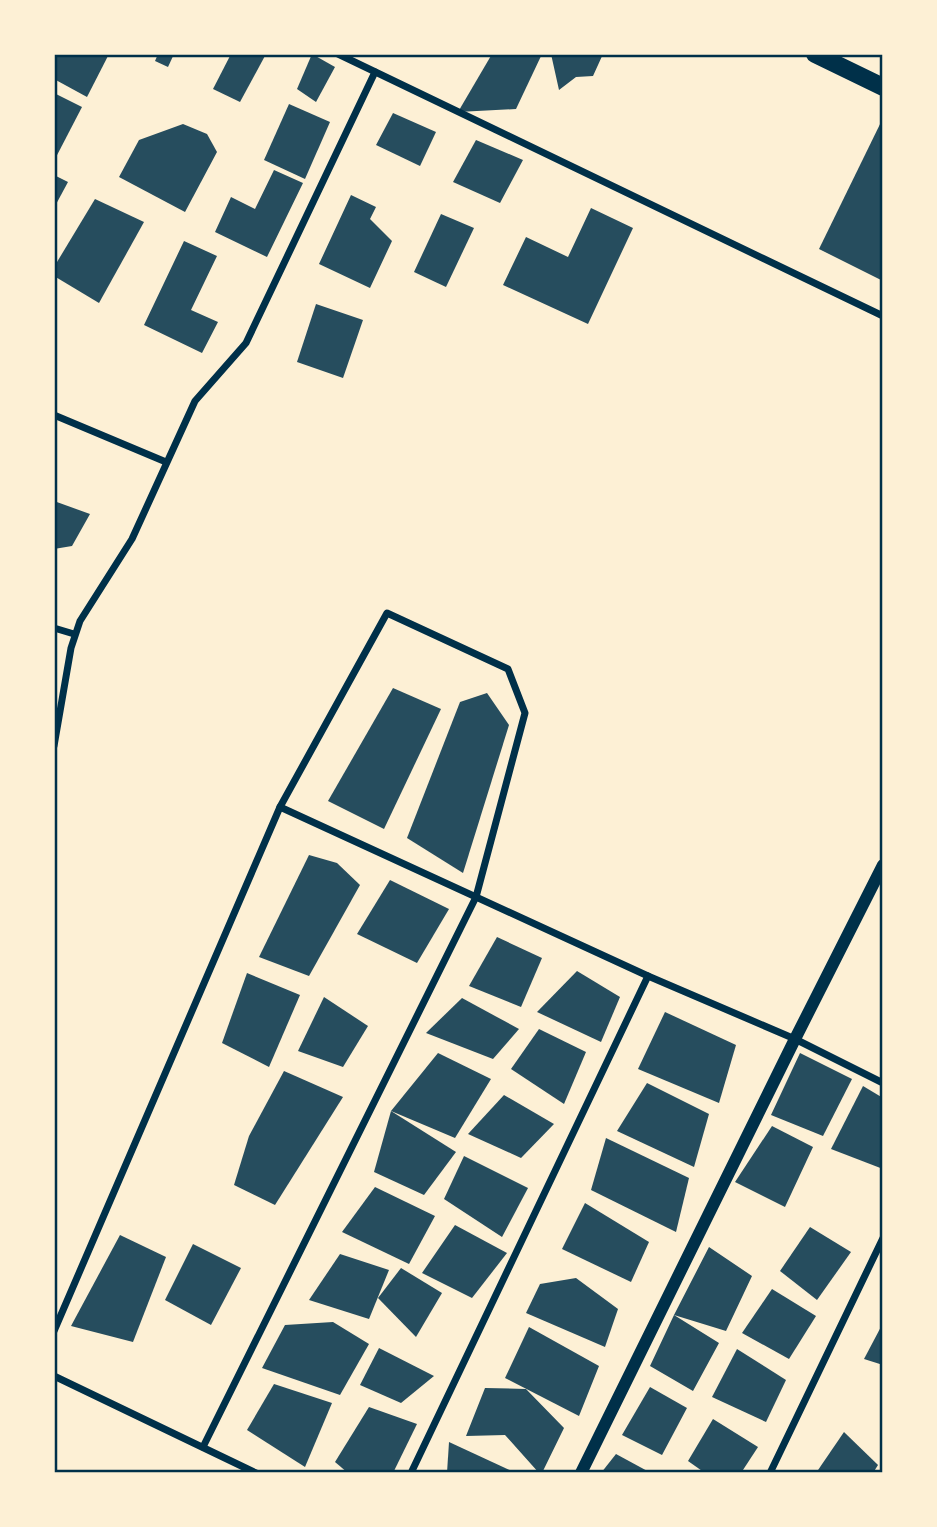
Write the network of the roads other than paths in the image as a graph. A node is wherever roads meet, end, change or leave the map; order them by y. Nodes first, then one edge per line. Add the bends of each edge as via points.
1 (338, 54) edge
2 (815, 54) edge
3 (375, 72) junction
4 (883, 88) edge
5 (883, 316) edge
6 (54, 415) edge
7 (166, 462) junction
8 (54, 628) edge
9 (74, 634) junction
10 (54, 746) edge
11 (280, 807) junction
12 (883, 865) edge
13 (475, 897) junction
14 (648, 976) junction
15 (795, 1038) junction
16 (883, 1083) edge
17 (883, 1238) edge
18 (54, 1331) edge
19 (54, 1376) edge
20 (203, 1447) junction
21 (256, 1473) edge
22 (411, 1473) edge
23 (581, 1473) edge
24 (770, 1473) edge

1 - 3 street
2 - 4 main road
3 - 5 street
3 - 7 street via 246,343 195,401
6 - 7 street
7 - 9 street via 132,539
8 - 9 street
9 - 10 street
11 - 13 street
11 - 13 street via 387,613 399,618 508,669 525,713
11 - 18 street
12 - 15 street
13 - 14 street
13 - 20 street
14 - 15 street
14 - 22 street
15 - 16 street
15 - 23 street
17 - 24 street
19 - 20 street
20 - 21 street

